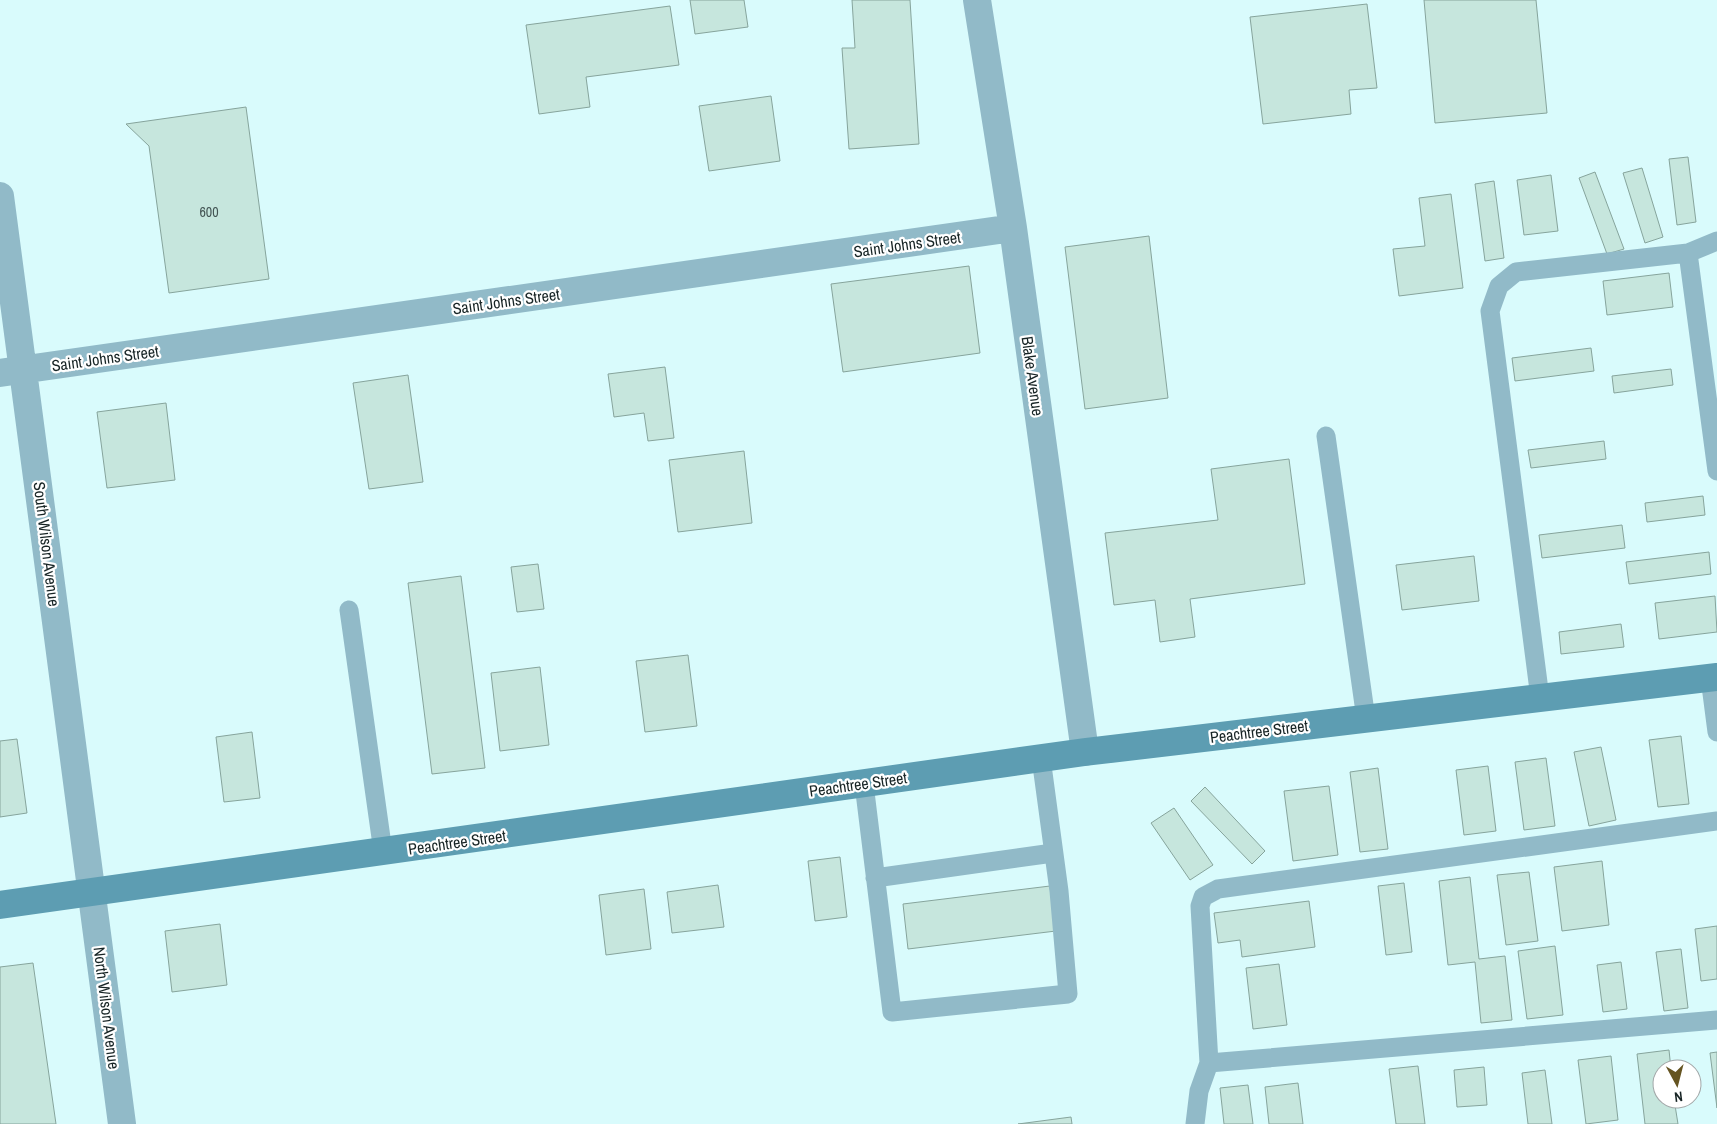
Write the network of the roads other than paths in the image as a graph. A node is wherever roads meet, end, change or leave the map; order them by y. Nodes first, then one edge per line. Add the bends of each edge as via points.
1 (978, 0) edge
2 (0, 196) edge
3 (1013, 228) junction
4 (1717, 241) edge
5 (1688, 253) junction
6 (12, 371) edge
7 (1326, 436) dead end
8 (1717, 472) edge
9 (349, 610) dead end
10 (1713, 678) edge
11 (1540, 698) junction
12 (1366, 719) junction
13 (1717, 732) edge
14 (1084, 752) junction
15 (1041, 758) junction
16 (864, 784) junction
17 (1717, 821) edge
18 (384, 852) junction
19 (1053, 853) junction
20 (876, 878) junction
21 (93, 893) junction
22 (0, 904) edge
23 (1717, 1020) edge
24 (1209, 1063) junction
25 (122, 1124) edge
26 (1195, 1124) edge

1 - 3 street, Blake Avenue
2 - 6 street, South Wilson Avenue
3 - 6 street, Saint Johns Street
3 - 14 street, Blake Avenue
4 - 5 lane
5 - 8 lane
5 - 11 lane via 1516,272 1499,286 1490,311
6 - 21 street, South Wilson Avenue
7 - 12 lane
9 - 18 lane
10 - 11 street, Peachtree Street
10 - 13 lane
11 - 12 street, Peachtree Street
12 - 14 street, Peachtree Street
14 - 15 street, Peachtree Street
15 - 16 street, Peachtree Street
15 - 19 lane
16 - 18 street, Peachtree Street
16 - 20 lane
17 - 24 lane via 1218,889 1203,897 1200,906
18 - 21 street, Peachtree Street
19 - 20 lane
19 - 20 lane via 1068,994 892,1012
21 - 22 street, Peachtree Street
21 - 25 street, North Wilson Avenue
23 - 24 lane
24 - 26 lane via 1199,1091

